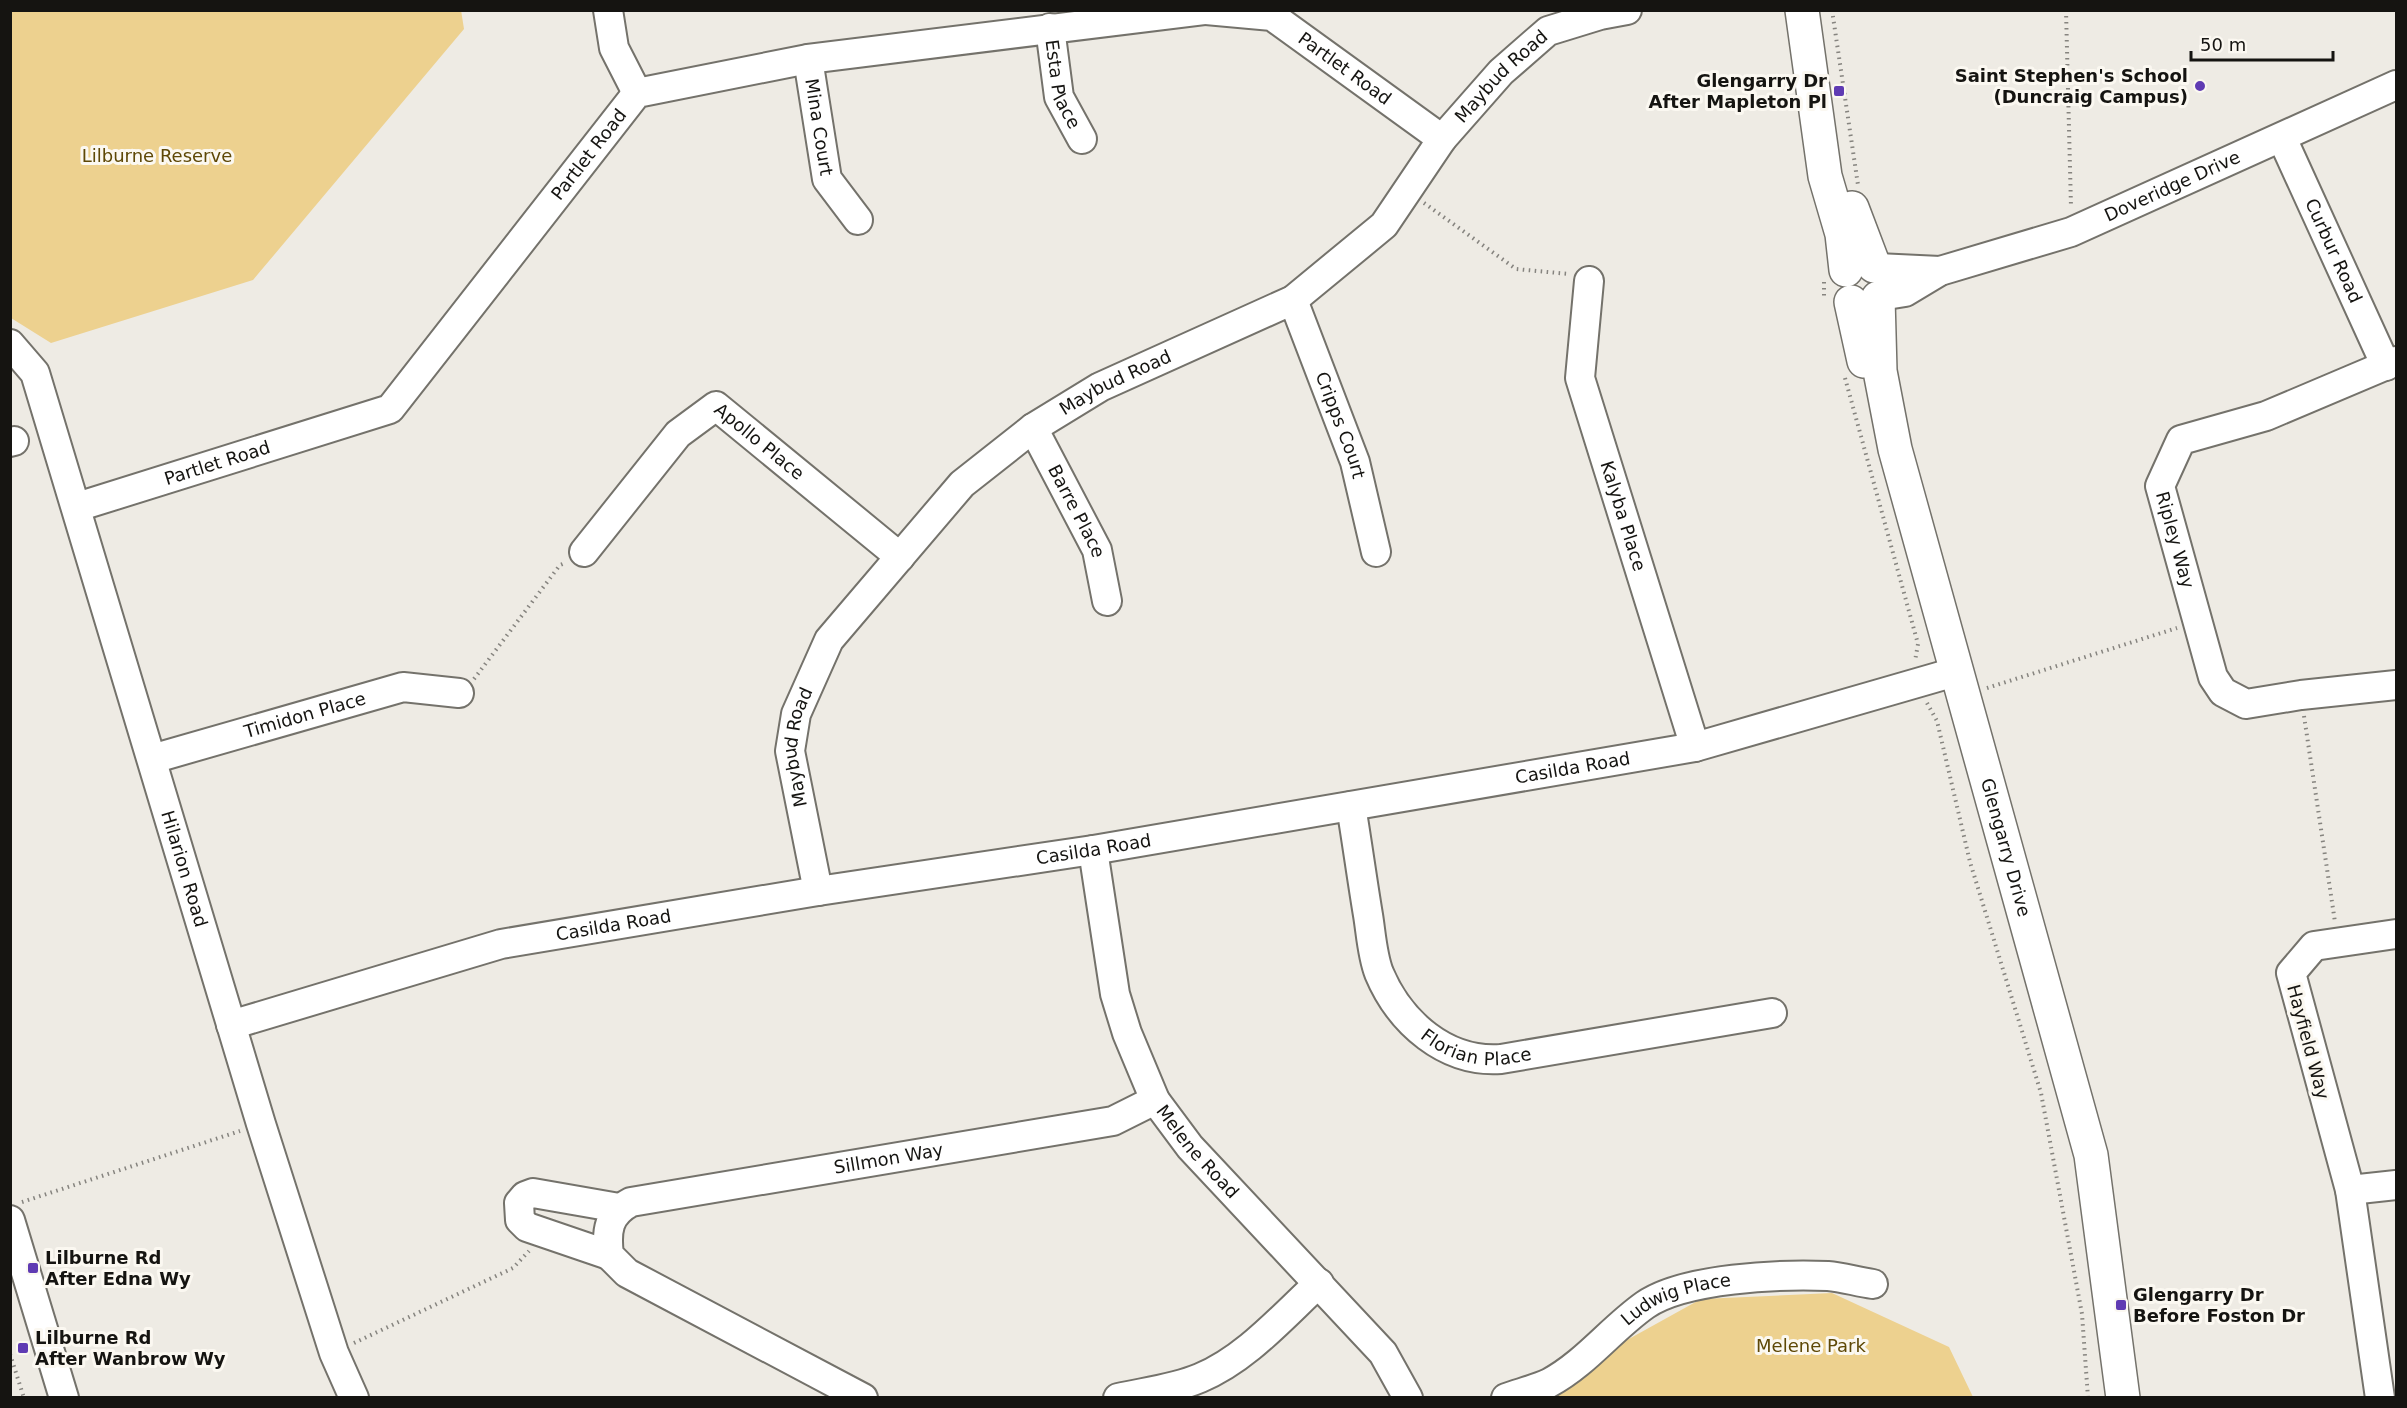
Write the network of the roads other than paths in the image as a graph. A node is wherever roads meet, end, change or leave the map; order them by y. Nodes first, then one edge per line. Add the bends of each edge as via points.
1 (608, 10) edge
2 (1205, 10) edge
3 (1627, 10) edge
4 (1802, 10) edge
5 (1820, 10) edge
6 (1272, 13) edge
7 (1546, 21) edge
8 (1050, 28) junction
9 (808, 59) junction
10 (2397, 85) edge
11 (637, 93) junction
12 (2282, 138) junction
13 (1082, 139) dead end
14 (1442, 139) junction
15 (858, 220) dead end
16 (1589, 281) road end
17 (1868, 283) junction
18 (1293, 300) junction
19 (10, 344) edge
20 (2391, 363) edge
21 (1033, 428) junction
22 (76, 507) junction
23 (584, 552) road end
24 (1376, 552) dead end
25 (900, 557) junction
26 (1107, 601) dead end
27 (1950, 685) junction
28 (2397, 685) edge
29 (459, 693) road end
30 (1695, 747) junction
31 (152, 759) junction
32 (1351, 806) junction
33 (1093, 850) junction
34 (818, 891) junction
35 (2397, 934) edge
36 (1772, 1013) dead end
37 (231, 1025) junction
38 (1155, 1100) junction
39 (2397, 1185) edge
40 (2350, 1190) junction
41 (619, 1208) junction
42 (16, 1211) edge
43 (609, 1255) junction
44 (10, 1278) edge
45 (1319, 1283) junction
46 (1873, 1284) dead end
47 (46, 1398) edge
48 (64, 1398) edge
49 (354, 1398) edge
50 (863, 1398) edge
51 (1118, 1398) edge
52 (1408, 1398) edge
53 (1506, 1398) edge
54 (2107, 1398) edge
55 (2122, 1398) edge
56 (2380, 1398) edge

1 - 11 street via 614,48
2 - 6 street, Partlet Road
2 - 8 street, Partlet Road
3 - 7 street, Maybud Road
4 - 17 main road, Glengarry Drive via 1825,176 1842,234
5 - 17 main road, Glengarry Drive via 1832,110
6 - 14 street, Partlet Road
7 - 14 street, Maybud Road
8 - 9 street, Partlet Road
8 - 13 street, Esta Place via 1059,96
9 - 11 street, Partlet Road
9 - 15 street, Mina Court via 826,178
10 - 12 street, Doveridge Drive
11 - 22 street, Partlet Road via 390,409
12 - 17 street, Doveridge Drive via 2071,232 1940,271
12 - 20 street, Curbur Road
14 - 18 street, Maybud Road via 1384,225
16 - 30 street, Kalyba Place via 1580,378
17 - 27 main road, Glengarry Drive via 1889,422
18 - 21 street, Maybud Road via 1100,387
18 - 24 street, Cripps Court via 1355,462
19 - 22 street, Hilarion Road via 35,373
20 - 28 street, Ripley Way via 2266,416 2181,440 2160,486 2213,677 2228,696 2246,704
21 - 25 street, Maybud Road via 962,484
21 - 26 street, Barre Place via 1097,550
22 - 31 street, Hilarion Road
23 - 25 street, Apollo Place via 678,434 716,406
25 - 34 street, Maybud Road via 830,640 796,714 790,751
27 - 30 street, Casilda Road
27 - 54 main road, Glengarry Drive via 2066,1123 2083,1214
27 - 55 main road, Glengarry Drive via 2091,1155
29 - 31 street, Timidon Place via 403,687
30 - 32 street, Casilda Road
31 - 37 street, Hilarion Road
32 - 33 street, Casilda Road
32 - 36 street, Florian Place via 1378,972 1402,1011 1418,1028 1457,1055 1501,1059
33 - 34 street, Casilda Road
33 - 38 street, Melene Road via 1115,994
34 - 37 street, Casilda Road via 501,944
35 - 40 street, Hayfield Way via 2314,946 2291,973
37 - 49 street, Hilarion Road via 334,1353
38 - 41 street, Sillmon Way via 1113,1121 674,1194
38 - 45 street, Melene Road via 1190,1147
39 - 40 street
40 - 56 street, Hayfield Way
41 - 43 street via 608,1229
41 - 43 street, Sillmon Way via 533,1193 519,1203 520,1220 527,1227
42 - 48 street
43 - 50 street, Sillmon Way via 627,1273
44 - 47 street
45 - 51 street via 1240,1355 1220,1368 1169,1388
45 - 52 street, Melene Road via 1383,1353
46 - 53 street, Ludwig Place via 1829,1276 1770,1277 1718,1282 1664,1294 1645,1305 1579,1363 1556,1378

